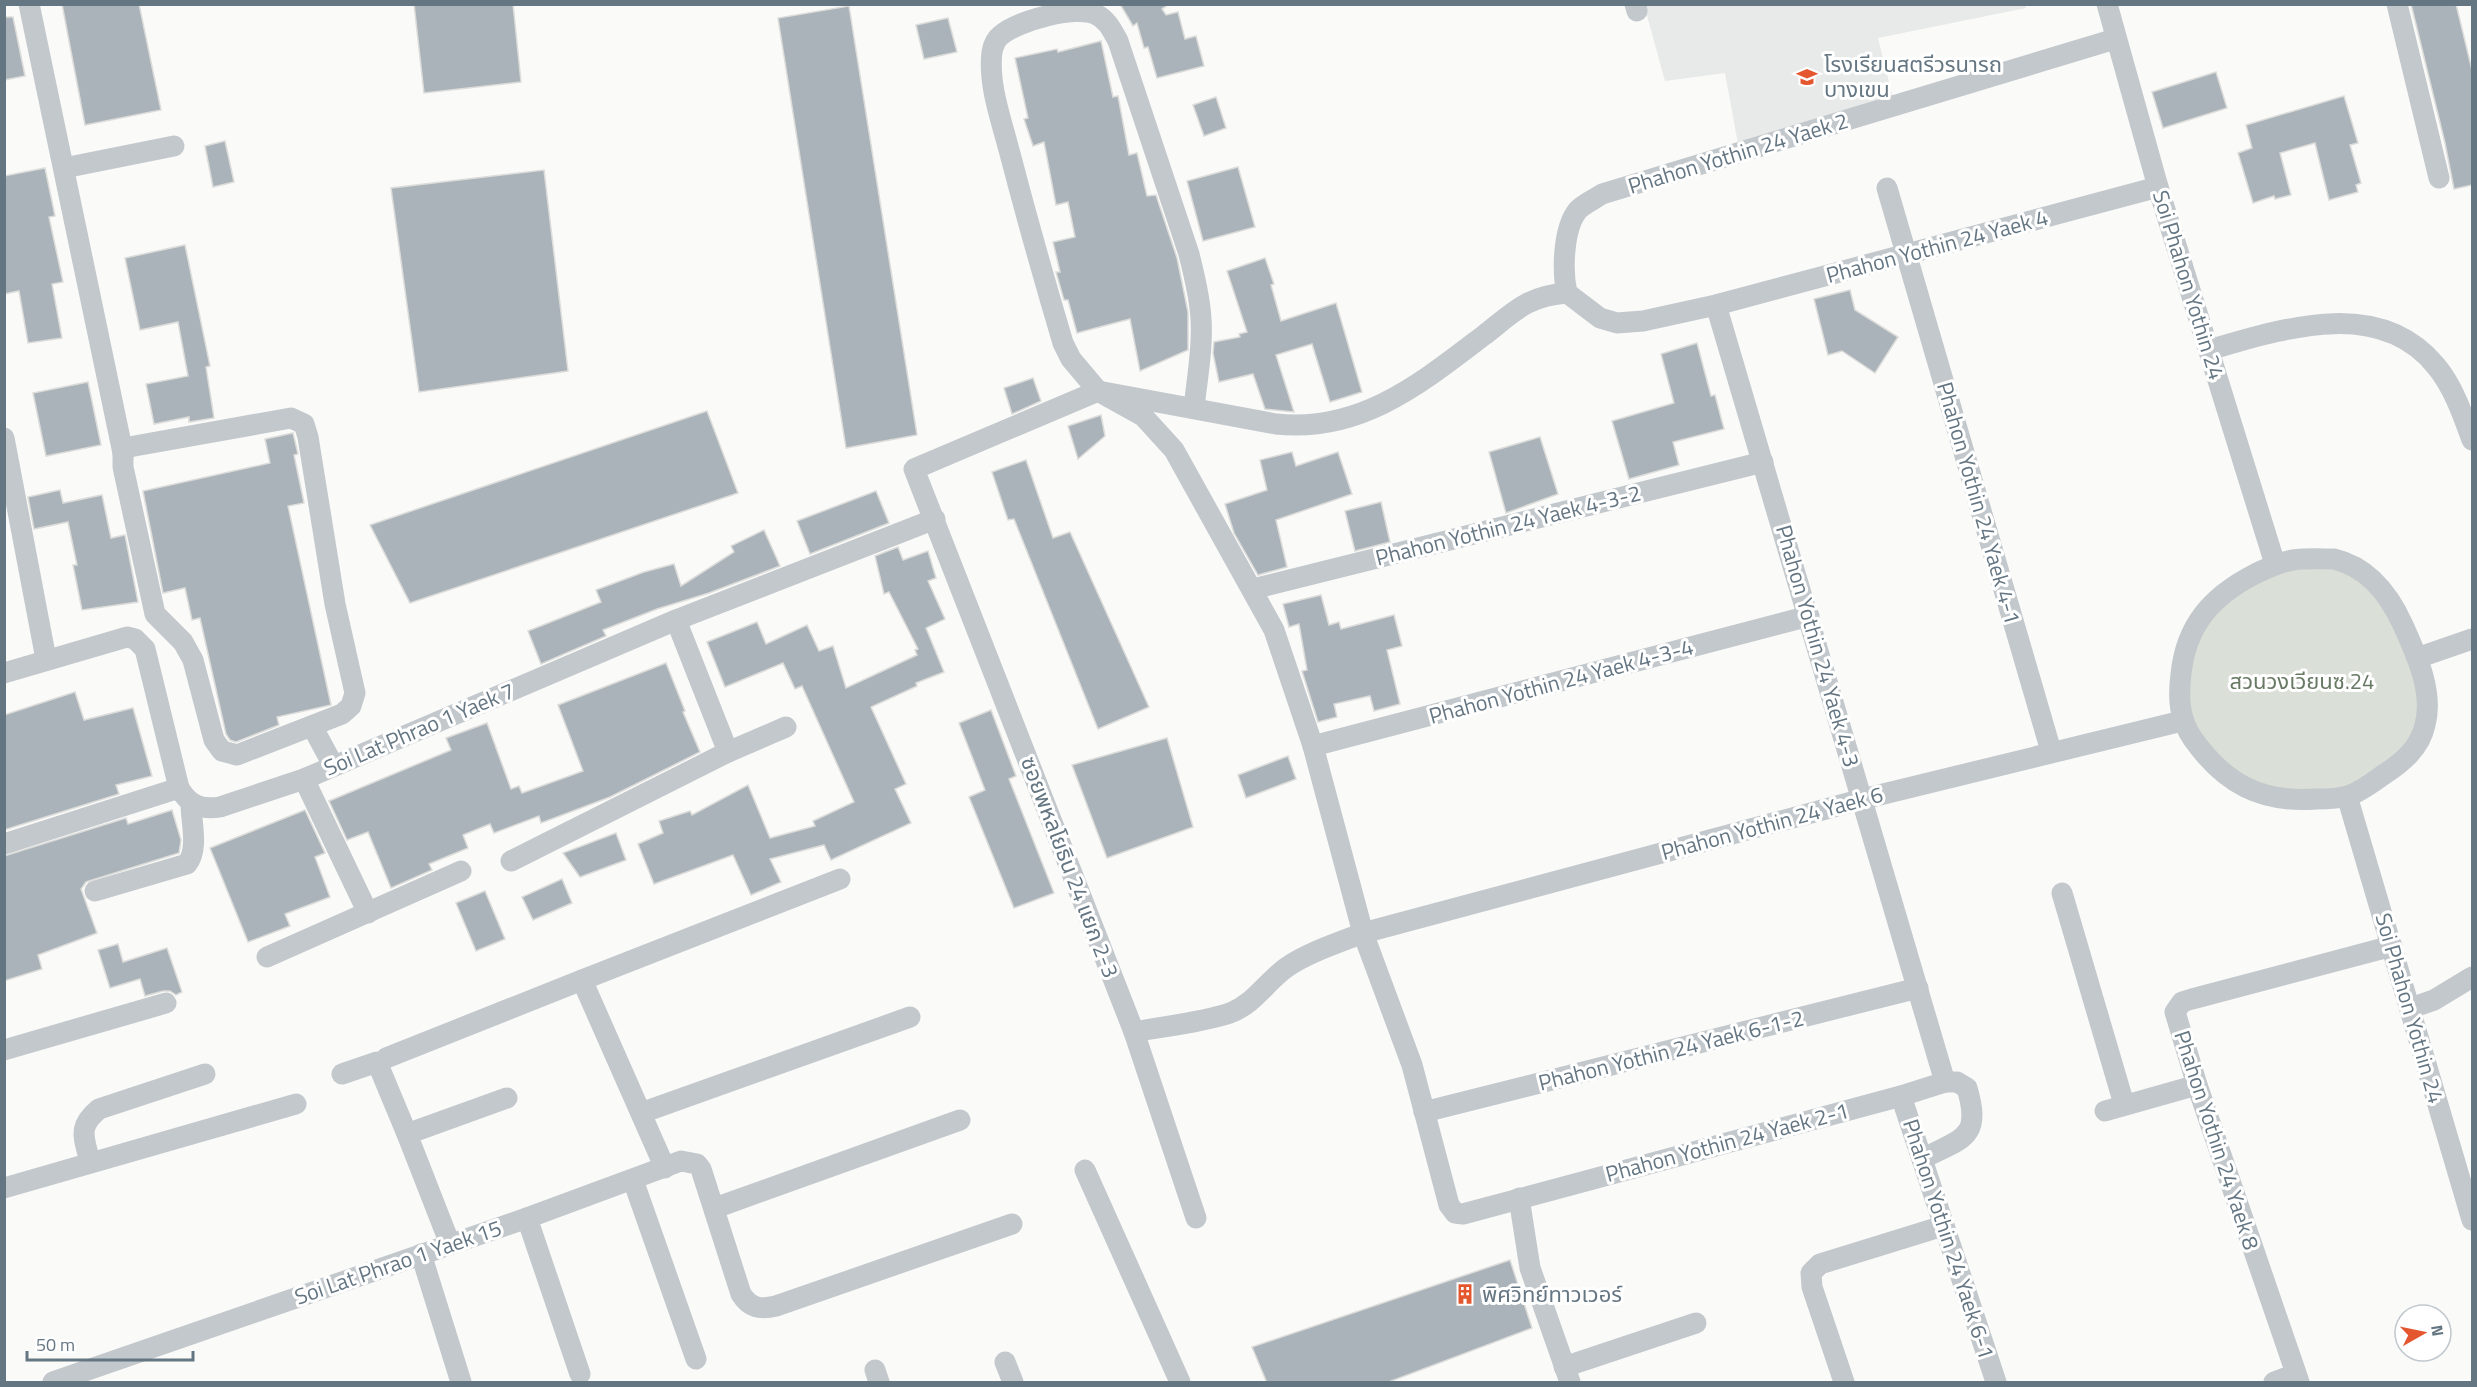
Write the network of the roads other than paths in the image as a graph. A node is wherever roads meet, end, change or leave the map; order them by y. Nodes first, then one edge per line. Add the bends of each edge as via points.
1 (29, 4) edge
2 (2107, 4) edge
3 (2397, 4) edge
4 (2115, 39) junction
5 (174, 146) dead end
6 (64, 168) junction
7 (2439, 178) dead end
8 (2158, 187) junction
9 (1887, 188) dead end
10 (1907, 254) junction
11 (1567, 293) junction
12 (1716, 305) junction
13 (2209, 350) junction
14 (1098, 391) junction
15 (1194, 408) junction
16 (4, 438) edge
17 (2472, 440) edge
18 (123, 453) junction
19 (1763, 462) junction
20 (935, 519) junction
21 (2275, 564) junction
22 (1253, 588) junction
23 (1809, 616) junction
24 (676, 620) junction
25 (2472, 639) edge
26 (2417, 658) junction
27 (46, 659) junction
28 (4, 673) edge
29 (2182, 721) junction
30 (312, 726) junction
31 (786, 728) dead end
32 (1313, 746) junction
33 (2051, 751) junction
34 (728, 752) junction
35 (333, 765) junction
36 (304, 779) junction
37 (185, 796) junction
38 (2347, 796) junction
39 (1863, 799) junction
40 (4, 844) edge
41 (511, 861) dead end
42 (461, 871) dead end
43 (840, 879) dead end
44 (95, 891) dead end
45 (2062, 893) dead end
46 (368, 913) junction
47 (1363, 933) junction
48 (2392, 946) junction
49 (267, 957) dead end
50 (2472, 977) edge
51 (582, 980) junction
52 (1917, 988) junction
53 (166, 1003) dead end
54 (2411, 1008) junction
55 (910, 1017) dead end
56 (1134, 1032) junction
57 (4, 1050) edge
58 (387, 1058) dead end
59 (205, 1074) dead end
60 (342, 1074) dead end
61 (1940, 1083) junction
62 (2197, 1085) junction
63 (1901, 1096) junction
64 (507, 1098) dead end
65 (296, 1104) dead end
66 (1424, 1112) junction
67 (641, 1113) junction
68 (960, 1120) dead end
69 (407, 1134) junction
70 (1922, 1160) junction
71 (90, 1162) junction
72 (664, 1168) junction
73 (1085, 1170) dead end
74 (633, 1180) junction
75 (4, 1188) edge
76 (1519, 1197) junction
77 (715, 1208) junction
78 (527, 1218) junction
79 (1196, 1218) dead end
80 (2472, 1220) edge
81 (1012, 1224) dead end
82 (1943, 1226) junction
83 (450, 1244) junction
84 (421, 1254) junction
85 (1696, 1323) dead end
86 (696, 1359) dead end
87 (1005, 1362) dead end
88 (580, 1374) dead end
89 (1567, 1375) edge
90 (2298, 1378) edge
91 (53, 1383) edge
92 (461, 1383) edge
93 (1013, 1383) edge
94 (1180, 1383) edge
95 (1844, 1383) edge
96 (1996, 1383) edge
97 (2274, 1383) edge

1 - 6 street
2 - 4 street, Soi Phahon Yothin 24
3 - 7 street
4 - 8 street, Soi Phahon Yothin 24
4 - 11 street, Phahon Yothin 24 Yaek 2 via 1602,194 1578,210 1568,232 1564,280
5 - 6 street
6 - 18 street
8 - 10 street, Phahon Yothin 24 Yaek 4
8 - 13 street, Soi Phahon Yothin 24
9 - 10 street, Phahon Yothin 24 Yaek 4-1
10 - 12 street, Phahon Yothin 24 Yaek 4
10 - 33 street, Phahon Yothin 24 Yaek 4-1
11 - 12 street via 1600,318 1617,323
11 - 15 street via 1530,301 1412,389 1365,412 1299,426
12 - 19 street, Phahon Yothin 24 Yaek 4-3
13 - 17 street via 2308,324 2340,323 2393,334 2419,348 2438,367
13 - 21 street, Soi Phahon Yothin 24
14 - 15 street
14 - 15 street via 1063,343 1022,200 991,65 993,48 1000,36 1049,16 1088,12 1109,24 1118,41 1189,254 1201,318
14 - 20 street, ซอยพหลโยธิน 24 แยก 2-3 via 914,469
14 - 22 street, Phahon Yothin 24 Yaek 2-1 via 1143,416 1174,450
16 - 27 street
18 - 30 street via 155,614 183,642 193,660 214,740 222,751 237,755
18 - 30 street via 129,447 268,421 291,418 304,424 335,604 355,693 351,706 342,714
19 - 22 street, Phahon Yothin 24 Yaek 4-3-2
19 - 23 street, Phahon Yothin 24 Yaek 4-3
20 - 24 street, Soi Lat Phrao 1 Yaek 7
20 - 56 street, ซอยพหลโยธิน 24 แยก 2-3
21 - 26 street via 2334,559 2364,571 2399,617
21 - 29 street via 2228,590 2204,611 2181,669
22 - 32 street, Phahon Yothin 24 Yaek 2-1 via 1274,630
23 - 32 street, Phahon Yothin 24 Yaek 4-3-4
23 - 39 street, Phahon Yothin 24 Yaek 4-3
24 - 34 street
24 - 35 street, Soi Lat Phrao 1 Yaek 7
25 - 26 street
26 - 38 street via 2427,706 2420,741 2390,771
27 - 28 street
27 - 37 street via 127,637 140,642
29 - 33 street, Phahon Yothin 24 Yaek 6
29 - 38 street via 2210,760 2248,789 2282,800
30 - 35 street
31 - 34 street
32 - 47 street, Phahon Yothin 24 Yaek 2-1
33 - 39 street, Phahon Yothin 24 Yaek 6
34 - 41 street
35 - 36 street, Soi Lat Phrao 1 Yaek 7
36 - 37 street, Soi Lat Phrao 1 Yaek 7 via 220,807 205,809
36 - 46 street
37 - 40 street
37 - 44 street via 194,845 188,864
38 - 48 street, Soi Phahon Yothin 24
39 - 47 street, Phahon Yothin 24 Yaek 6
39 - 52 street, Phahon Yothin 24 Yaek 4-3
42 - 46 street
43 - 51 street
45 - 62 street via 2114,1107
46 - 49 street
47 - 56 street, Phahon Yothin 24 Yaek 6 via 1289,965 1269,980 1253,1000 1230,1012
47 - 66 street, Phahon Yothin 24 Yaek 2-1 via 1412,1065
48 - 54 street, Soi Phahon Yothin 24
48 - 62 street, Phahon Yothin 24 Yaek 8 via 2182,1002 2175,1012
50 - 54 street via 2434,1000
51 - 58 street
51 - 67 street
52 - 61 street, Phahon Yothin 24 Yaek 4-3
52 - 66 street, Phahon Yothin 24 Yaek 6-1-2
53 - 57 street
54 - 80 street, Soi Phahon Yothin 24
55 - 67 street
56 - 79 street, ซอยพหลโยธิน 24 แยก 2-3
59 - 71 street via 99,1109 87,1119 83,1134
60 - 69 street via 377,1062
61 - 63 street, Phahon Yothin 24 Yaek 2-1
61 - 70 street via 1957,1082 1967,1088 1974,1117 1971,1129 1956,1142
62 - 90 street, Phahon Yothin 24 Yaek 8
63 - 70 street, Phahon Yothin 24 Yaek 6-1
63 - 76 street, Phahon Yothin 24 Yaek 2-1
64 - 69 street
65 - 71 street
66 - 76 street, Phahon Yothin 24 Yaek 2-1 via 1449,1205 1455,1214
67 - 72 street
68 - 77 street
69 - 83 street
70 - 82 street, Phahon Yothin 24 Yaek 6-1
71 - 75 street
72 - 74 street, Soi Lat Phrao 1 Yaek 15
72 - 77 street, Soi Lat Phrao 1 Yaek 15 via 681,1161 697,1164
73 - 94 street
74 - 78 street, Soi Lat Phrao 1 Yaek 15
74 - 86 street
76 - 89 street via 1530,1268
77 - 81 street via 741,1294 754,1308 765,1309
78 - 83 street, Soi Lat Phrao 1 Yaek 15
78 - 88 street
82 - 95 street via 1820,1264 1811,1273 1812,1287
82 - 96 street, Phahon Yothin 24 Yaek 6-1
83 - 84 street, Soi Lat Phrao 1 Yaek 15
84 - 91 street, Soi Lat Phrao 1 Yaek 15
84 - 92 street
85 - 89 street
87 - 93 street
90 - 97 street

